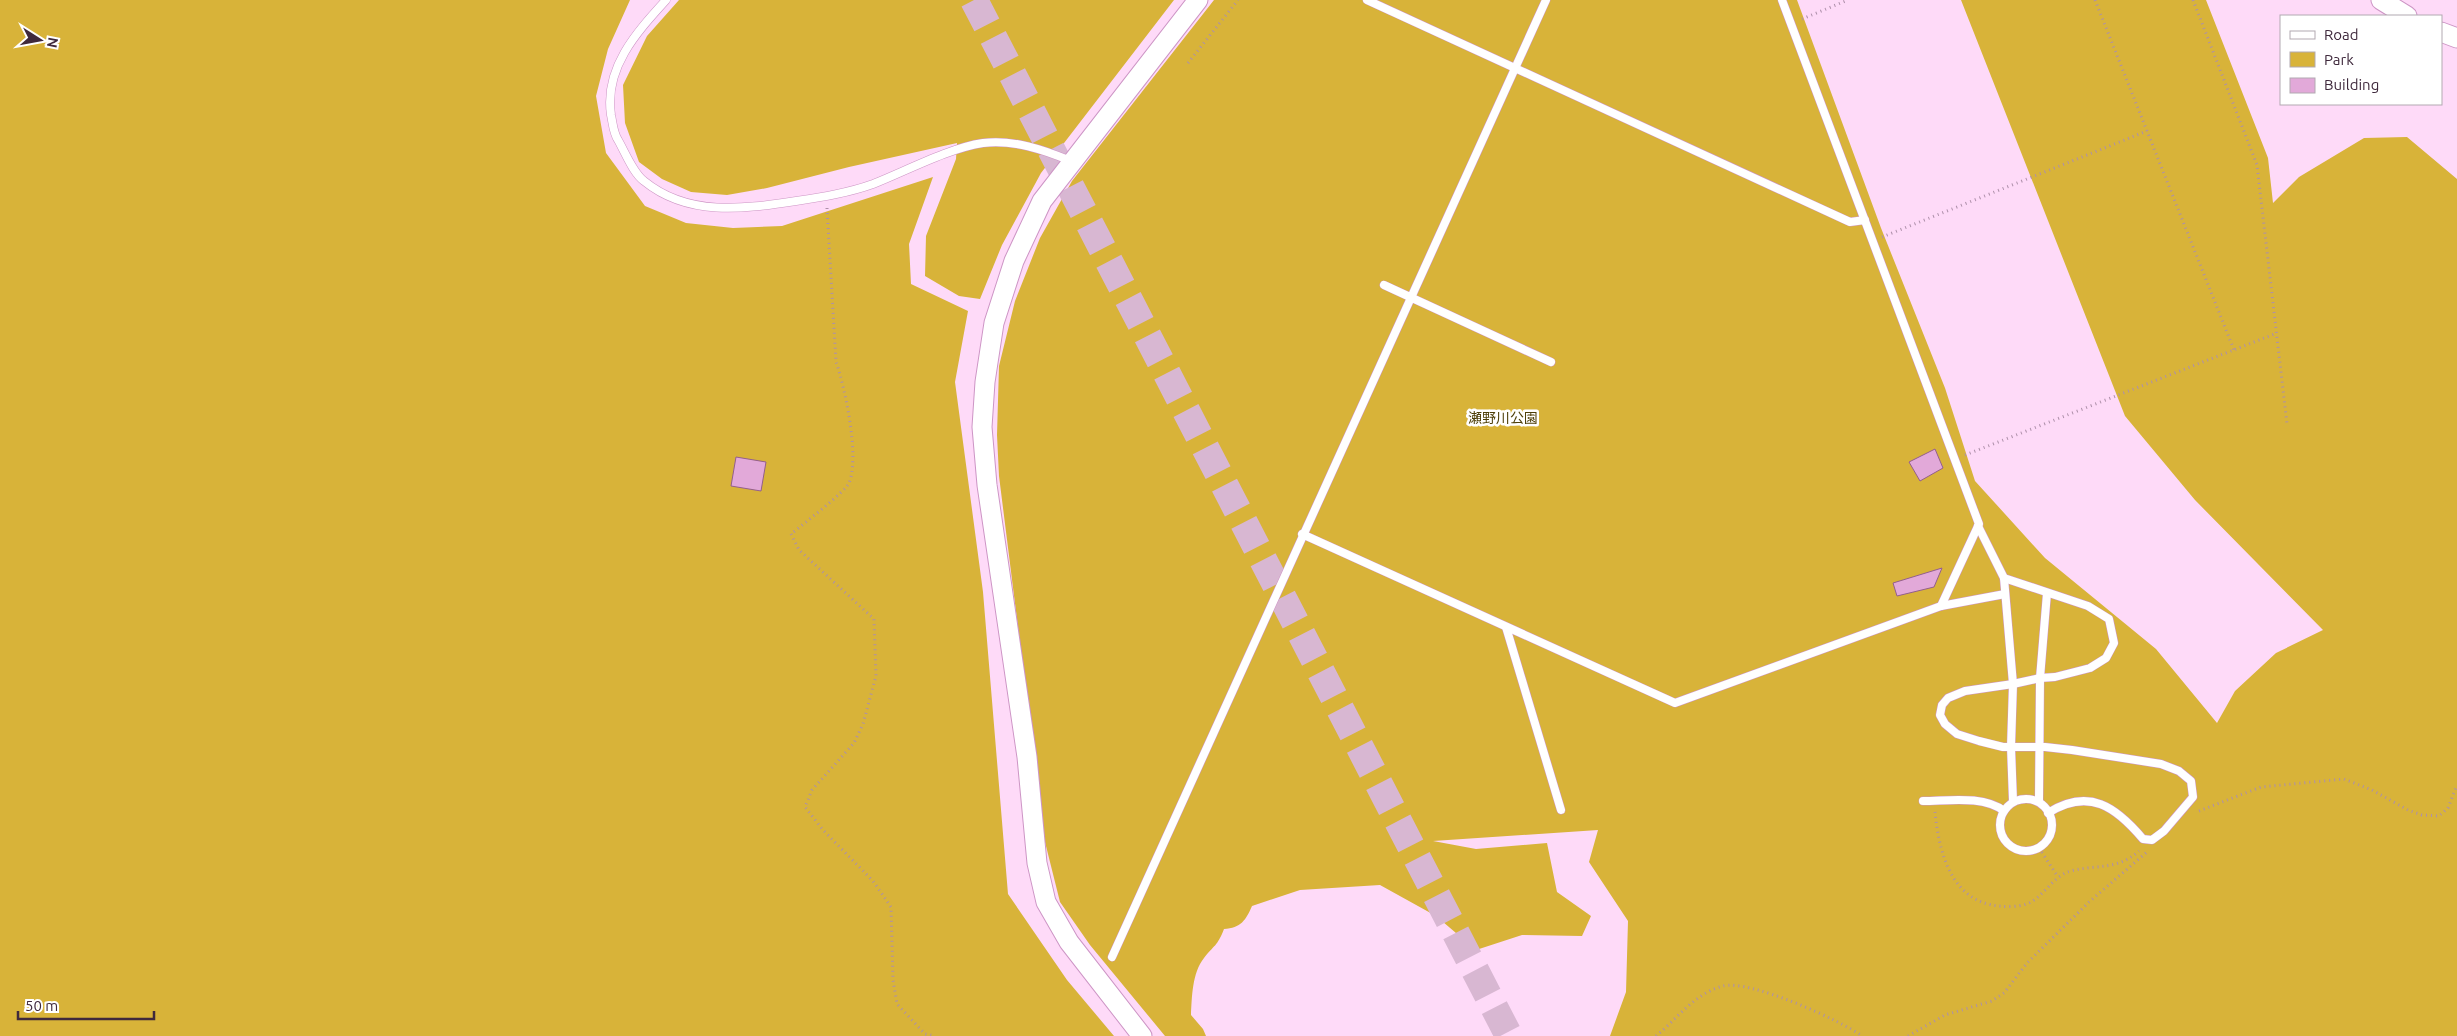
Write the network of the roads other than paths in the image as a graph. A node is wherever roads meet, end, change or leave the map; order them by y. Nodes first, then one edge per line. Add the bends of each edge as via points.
1 (666, 0) edge
2 (1198, 0) edge
3 (1368, 0) edge
4 (1546, 0) edge
5 (1782, 0) edge
6 (2381, 0) edge
7 (2405, 15) edge
8 (2442, 32) edge
9 (2457, 38) edge
10 (1514, 69) junction
11 (1071, 161) junction
12 (1865, 220) junction
13 (1384, 285) dead end
14 (1410, 297) junction
15 (1551, 362) dead end
16 (1978, 526) junction
17 (1302, 534) junction
18 (2004, 578) junction
19 (2047, 593) junction
20 (2005, 594) junction
21 (1941, 606) junction
22 (1506, 627) junction
23 (2040, 678) junction
24 (2013, 684) junction
25 (2011, 747) junction
26 (2038, 747) junction
27 (1922, 801) dead end
28 (2013, 801) junction
29 (2039, 801) junction
30 (1562, 810) dead end
31 (2004, 811) junction
32 (2048, 813) junction
33 (1112, 957) dead end
34 (1142, 1036) edge

1 - 11 lane via 637,33 615,67 608,97 614,134 642,180 667,198 710,208 757,208 826,197 984,143 1036,147
2 - 11 street
3 - 10 lane
4 - 10 lane
5 - 12 lane
6 - 7 street
8 - 9 street
10 - 12 lane via 1850,222
10 - 14 lane
11 - 34 street via 1042,201 1014,261 994,323 982,427 986,475 1027,757 1037,863 1046,902 1069,942
12 - 16 lane
13 - 14 lane
14 - 15 lane
14 - 17 lane
16 - 18 lane
16 - 21 lane
17 - 22 lane
17 - 33 lane
18 - 19 lane
18 - 20 lane
19 - 23 lane
19 - 23 lane via 2088,606 2108,619 2114,643 2106,658 2090,668
20 - 21 lane
20 - 24 lane
21 - 22 lane via 1675,703
22 - 30 lane
23 - 24 lane
23 - 26 lane
24 - 25 lane
24 - 25 lane via 1965,691 1948,698 1940,715 1945,724 1958,734
25 - 26 lane
25 - 28 lane
26 - 29 lane
26 - 32 lane via 2161,764 2179,771 2192,781 2193,797 2154,842 2143,839 2107,805 2097,802 2080,802
27 - 31 lane via 1980,801 1994,804
28 - 29 lane via 2034,798
28 - 31 lane
29 - 32 lane
31 - 32 lane via 2000,831 2012,849 2022,852 2036,851 2044,845 2050,832

